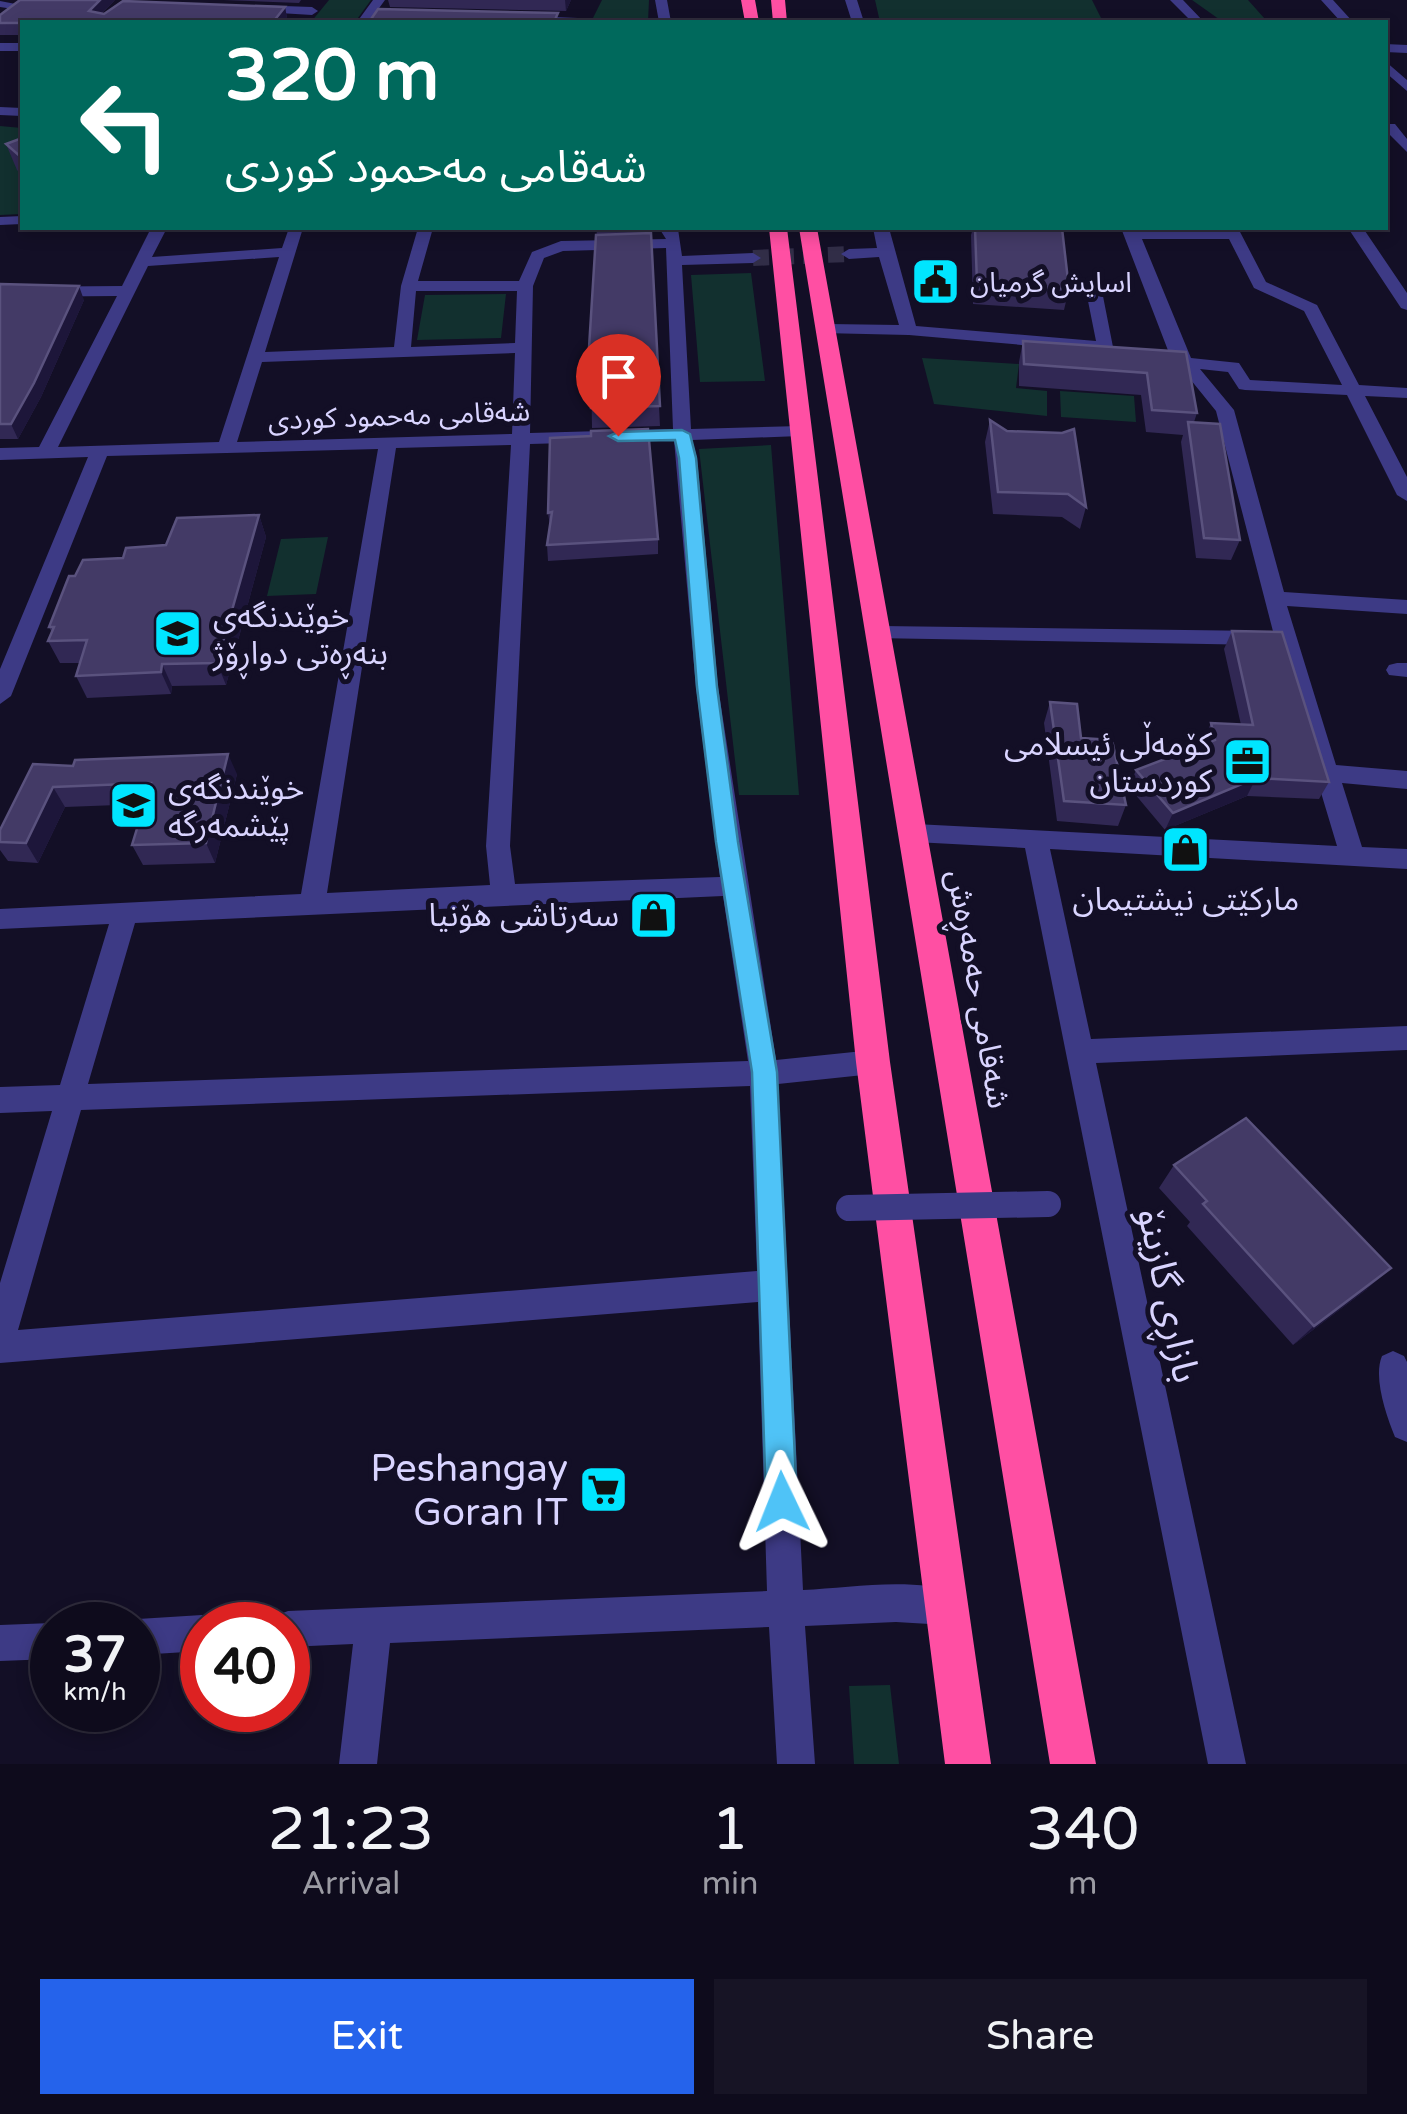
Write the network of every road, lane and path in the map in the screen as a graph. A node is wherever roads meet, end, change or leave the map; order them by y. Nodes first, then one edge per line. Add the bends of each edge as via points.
1 (379, 0) edge
2 (1176, 0) edge
3 (1327, 0) edge
4 (23, 3) edge
5 (0, 4) edge
6 (317, 5) edge
7 (236, 8) edge
8 (386, 15) edge
9 (366, 18) edge
10 (579, 18) edge
11 (508, 19) edge
12 (1196, 20) edge
13 (1345, 20) edge
14 (0, 22) edge
15 (1388, 70) edge
16 (1403, 92) edge
17 (1394, 126) edge
18 (1407, 148) edge
19 (158, 230) edge
20 (295, 230) edge
21 (424, 230) edge
22 (778, 230) edge
23 (808, 230) edge
24 (881, 230) edge
25 (1357, 230) edge
26 (1131, 231) edge
27 (1233, 231) edge
28 (673, 238) edge
29 (288, 252) junction
30 (886, 252) junction
31 (849, 254) tunnel mouth
32 (752, 258) tunnel mouth
33 (142, 262) junction
34 (1092, 281) dead end
35 (409, 286) junction
36 (525, 286) junction
37 (128, 291) junction
38 (0, 292) edge
39 (1407, 306) edge
40 (828, 329) junction
41 (910, 330) junction
42 (521, 348) junction
43 (402, 351) junction
44 (1174, 356) junction
45 (254, 357) junction
46 (1245, 384) junction
47 (1356, 393) junction
48 (1407, 393) edge
49 (1225, 410) junction
50 (800, 431) junction
51 (682, 434) junction
52 (521, 439) junction
53 (388, 443) junction
54 (226, 448) junction
55 (100, 451) junction
56 (46, 452) junction
57 (0, 454) edge
58 (1407, 496) edge
59 (1276, 598) junction
60 (1407, 607) edge
61 (881, 633) junction
62 (1286, 638) junction
63 (0, 696) edge
64 (1328, 773) junction
65 (1407, 780) edge
66 (915, 833) junction
67 (1036, 842) junction
68 (1353, 858) junction
69 (1407, 859) edge
70 (734, 886) junction
71 (503, 892) junction
72 (312, 905) junction
73 (125, 913) junction
74 (0, 919) edge
75 (1407, 1038) edge
76 (1076, 1052) junction
77 (873, 1062) junction
78 (764, 1072) junction
79 (70, 1097) junction
80 (0, 1100) edge
81 (1048, 1204) dead end
82 (848, 1208) dead end
83 (773, 1284) junction
84 (0, 1336) edge
85 (0, 1347) edge
86 (1394, 1367) dead end
87 (1407, 1425) edge
88 (946, 1607) junction
89 (786, 1612) junction
90 (374, 1625) junction
91 (310, 1628) edge
92 (30, 1642) edge
93 (0, 1644) edge
94 (358, 1764) edge
95 (796, 1764) edge
96 (968, 1764) edge
97 (1073, 1764) edge
98 (1227, 1764) edge

1 - 9 street
2 - 12 street
3 - 13 street
4 - 5 street
4 - 14 street
6 - 7 street
8 - 9 street
10 - 11 street
15 - 16 street
17 - 18 street
19 - 33 street
20 - 29 street
21 - 35 street
22 - 50 highway
23 - 40 highway, شەقامی حەمەڕەش
24 - 30 street
25 - 39 street
26 - 27 street
26 - 44 street
27 - 47 street via 1260,285 1311,308
28 - 32 street
28 - 36 street via 561,246 537,255
28 - 51 street
29 - 33 street
29 - 45 street
30 - 31 street
30 - 41 street
33 - 37 street
34 - 41 street via 1114,348
35 - 36 street
35 - 43 street
36 - 42 street
37 - 38 street
37 - 56 street
40 - 41 street
40 - 61 highway, شەقامی حەمەڕەش
42 - 43 street
42 - 52 street
43 - 45 street
44 - 46 street via 1233,367
44 - 49 street
45 - 54 street
46 - 47 street
46 - 49 street
47 - 48 street
47 - 58 street
49 - 59 street
50 - 51 street, شەقامی مەحمود کوردی
50 - 77 highway
51 - 52 street, شەقامی مەحمود کوردی
51 - 70 street
52 - 53 street, شەقامی مەحمود کوردی
52 - 71 street via 498,846
53 - 54 street, شەقامی مەحمود کوردی
53 - 72 street
54 - 55 street, شەقامی مەحمود کوردی
55 - 56 street, شەقامی مەحمود کوردی
55 - 63 street
56 - 57 street, شەقامی مەحمود کوردی
59 - 60 street
59 - 62 street
61 - 62 street
61 - 66 highway, شەقامی حەمەڕەش
62 - 64 street
64 - 65 street
64 - 68 street
66 - 67 street
66 - 97 highway, شەقامی حەمەڕەش
67 - 68 street
67 - 76 street, بازاڕی گازینۆ
68 - 69 street
70 - 71 street
70 - 78 street
71 - 72 street
72 - 73 street
73 - 74 street
73 - 79 street
75 - 76 street
76 - 98 street, بازاڕی گازینۆ
77 - 78 street
77 - 88 highway
78 - 79 street
78 - 83 street
79 - 80 street
79 - 84 street
81 - 82 street, bridge
83 - 85 street
83 - 89 street
86 - 87 street
88 - 89 street
88 - 96 highway
89 - 90 street
89 - 95 street
90 - 91 street
90 - 94 street
92 - 93 street

